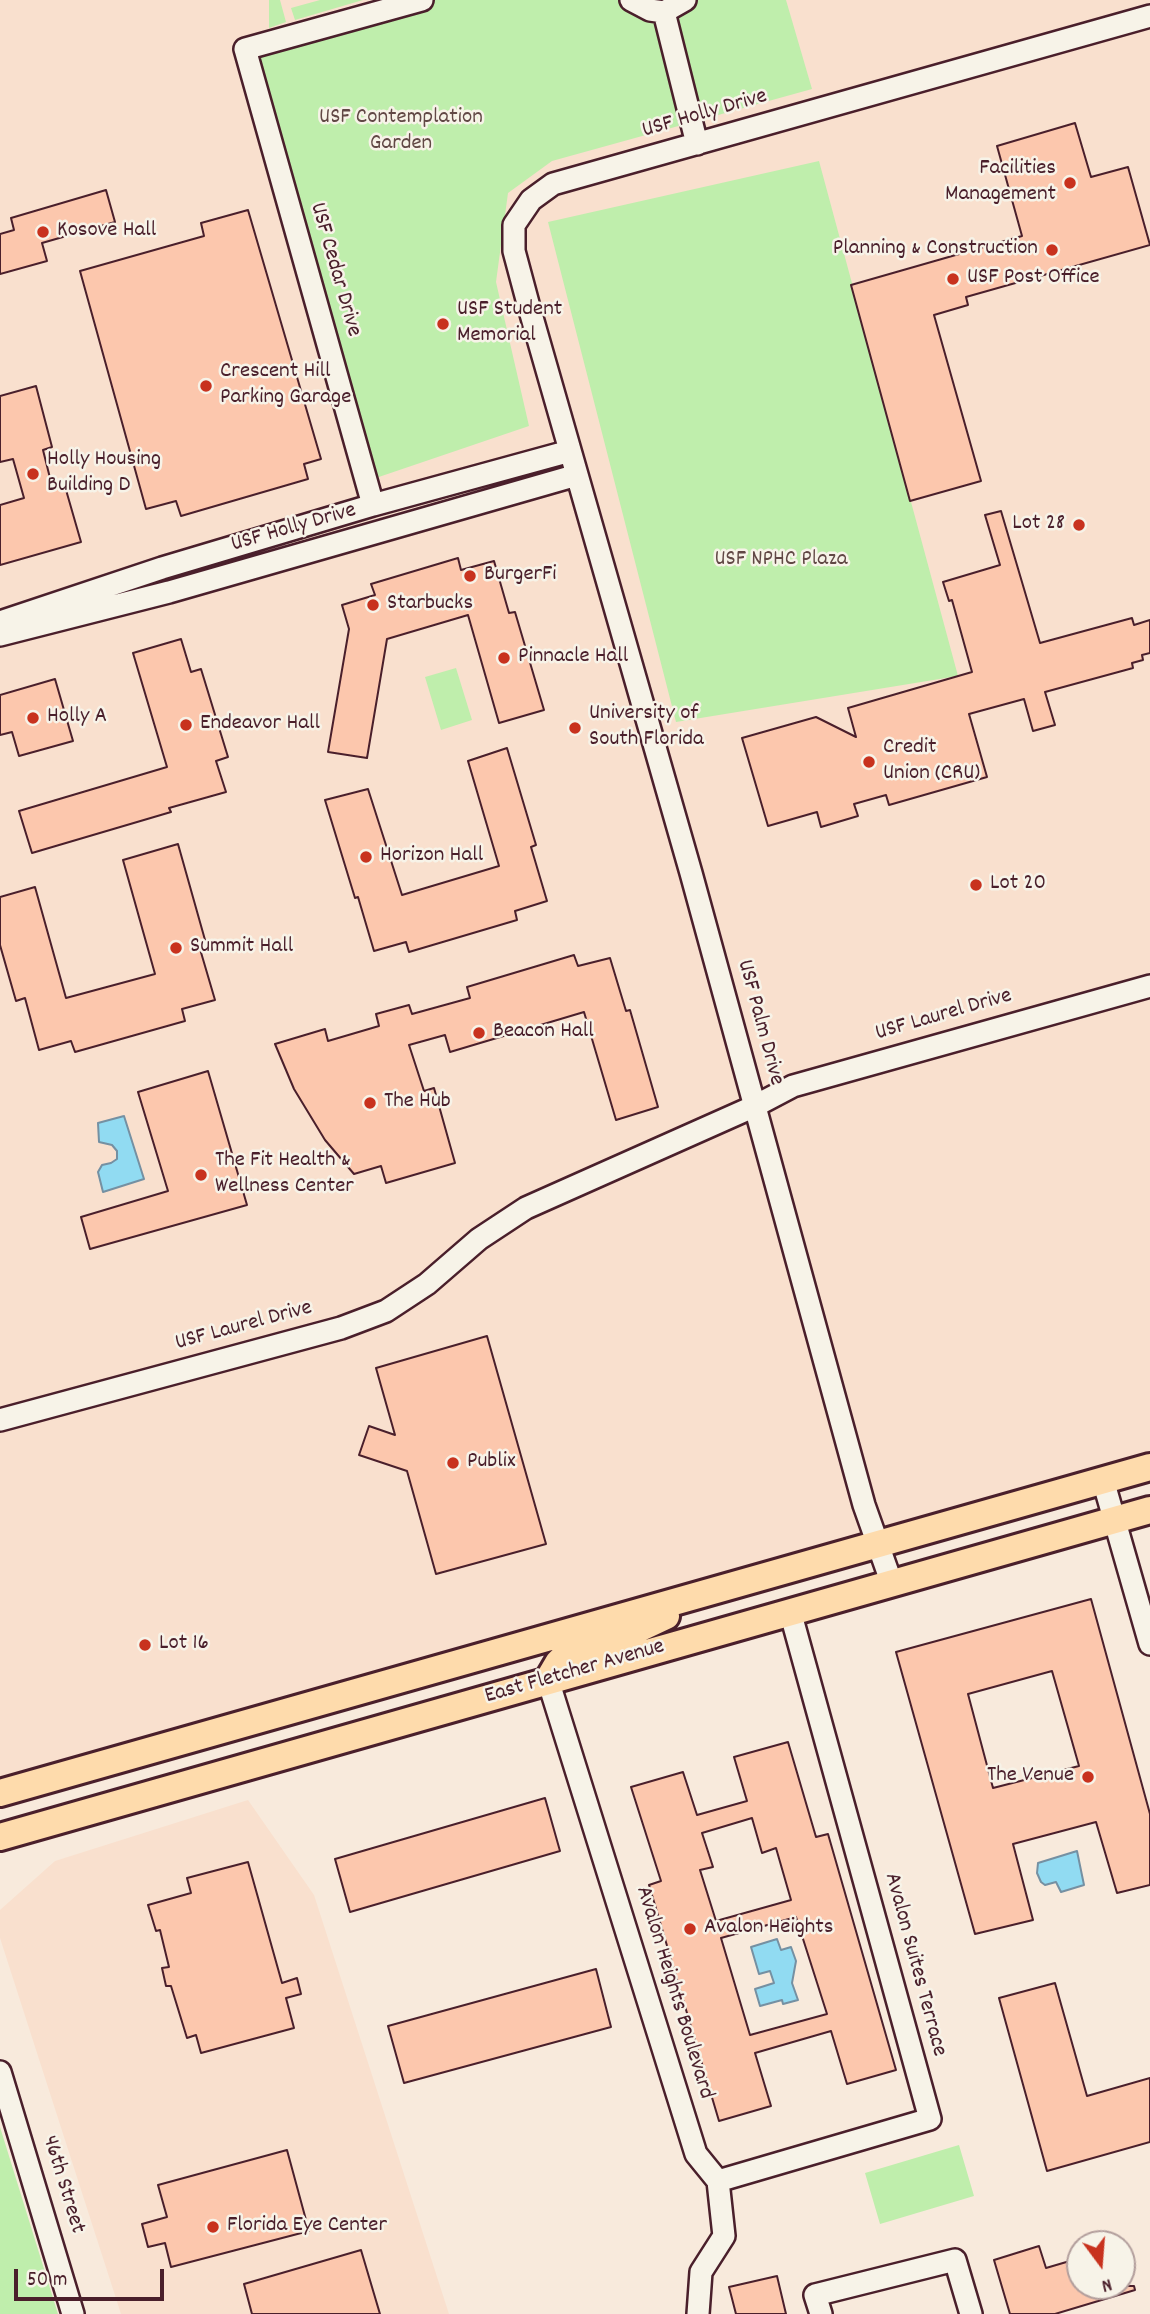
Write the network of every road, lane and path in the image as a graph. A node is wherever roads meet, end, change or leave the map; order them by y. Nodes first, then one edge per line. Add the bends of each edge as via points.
1 (422, 0) edge
2 (631, 0) edge
3 (685, 0) edge
4 (664, 12) junction
5 (1150, 16) edge
6 (697, 144) junction
7 (570, 451) junction
8 (577, 475) junction
9 (373, 505) junction
10 (0, 622) edge
11 (0, 635) edge
12 (1150, 986) edge
13 (755, 1106) junction
14 (0, 1420) edge
15 (1150, 1467) edge
16 (1103, 1480) junction
17 (1150, 1510) edge
18 (1114, 1519) junction
19 (877, 1542) junction
20 (891, 1584) junction
21 (710, 1590) junction
22 (790, 1611) junction
23 (1150, 1644) edge
24 (548, 1680) junction
25 (0, 1793) edge
26 (0, 1837) edge
27 (0, 2072) edge
28 (718, 2181) junction
29 (73, 2314) edge
30 (698, 2314) edge
31 (821, 2314) edge
32 (971, 2314) edge

1 - 9 street, USF Cedar Drive via 245,49
2 - 4 street
3 - 4 street
4 - 6 street
5 - 6 street, USF Holly Drive
6 - 7 street, USF Holly Drive via 553,184 531,201 514,225 514,251
7 - 8 street, USF Holly Drive
7 - 9 street, USF Holly Drive
8 - 11 street, USF Holly Drive via 169,592
8 - 13 street, USF Palm Drive
9 - 10 street, USF Holly Drive
12 - 13 street, USF Laurel Drive via 793,1086
13 - 14 street, USF Laurel Drive via 526,1208 386,1311 341,1328
13 - 19 street, USF Palm Drive via 856,1480
15 - 16 main road, East Fletcher Avenue
16 - 18 street
16 - 19 main road, East Fletcher Avenue
17 - 18 main road, East Fletcher Avenue
18 - 20 main road, East Fletcher Avenue
18 - 23 street
19 - 20 street, USF Palm Drive
19 - 21 main road, East Fletcher Avenue
20 - 22 main road, East Fletcher Avenue
21 - 24 main road via 617,1639 569,1653
21 - 25 main road, East Fletcher Avenue
22 - 24 main road, East Fletcher Avenue
22 - 28 street, Avalon Suites Terrace via 930,2119
24 - 26 main road, East Fletcher Avenue
24 - 28 street, Avalon Heights Boulevard via 696,2154
27 - 29 street, 46th Street
28 - 30 street via 724,2236 701,2272
31 - 32 street via 815,2295 954,2260

